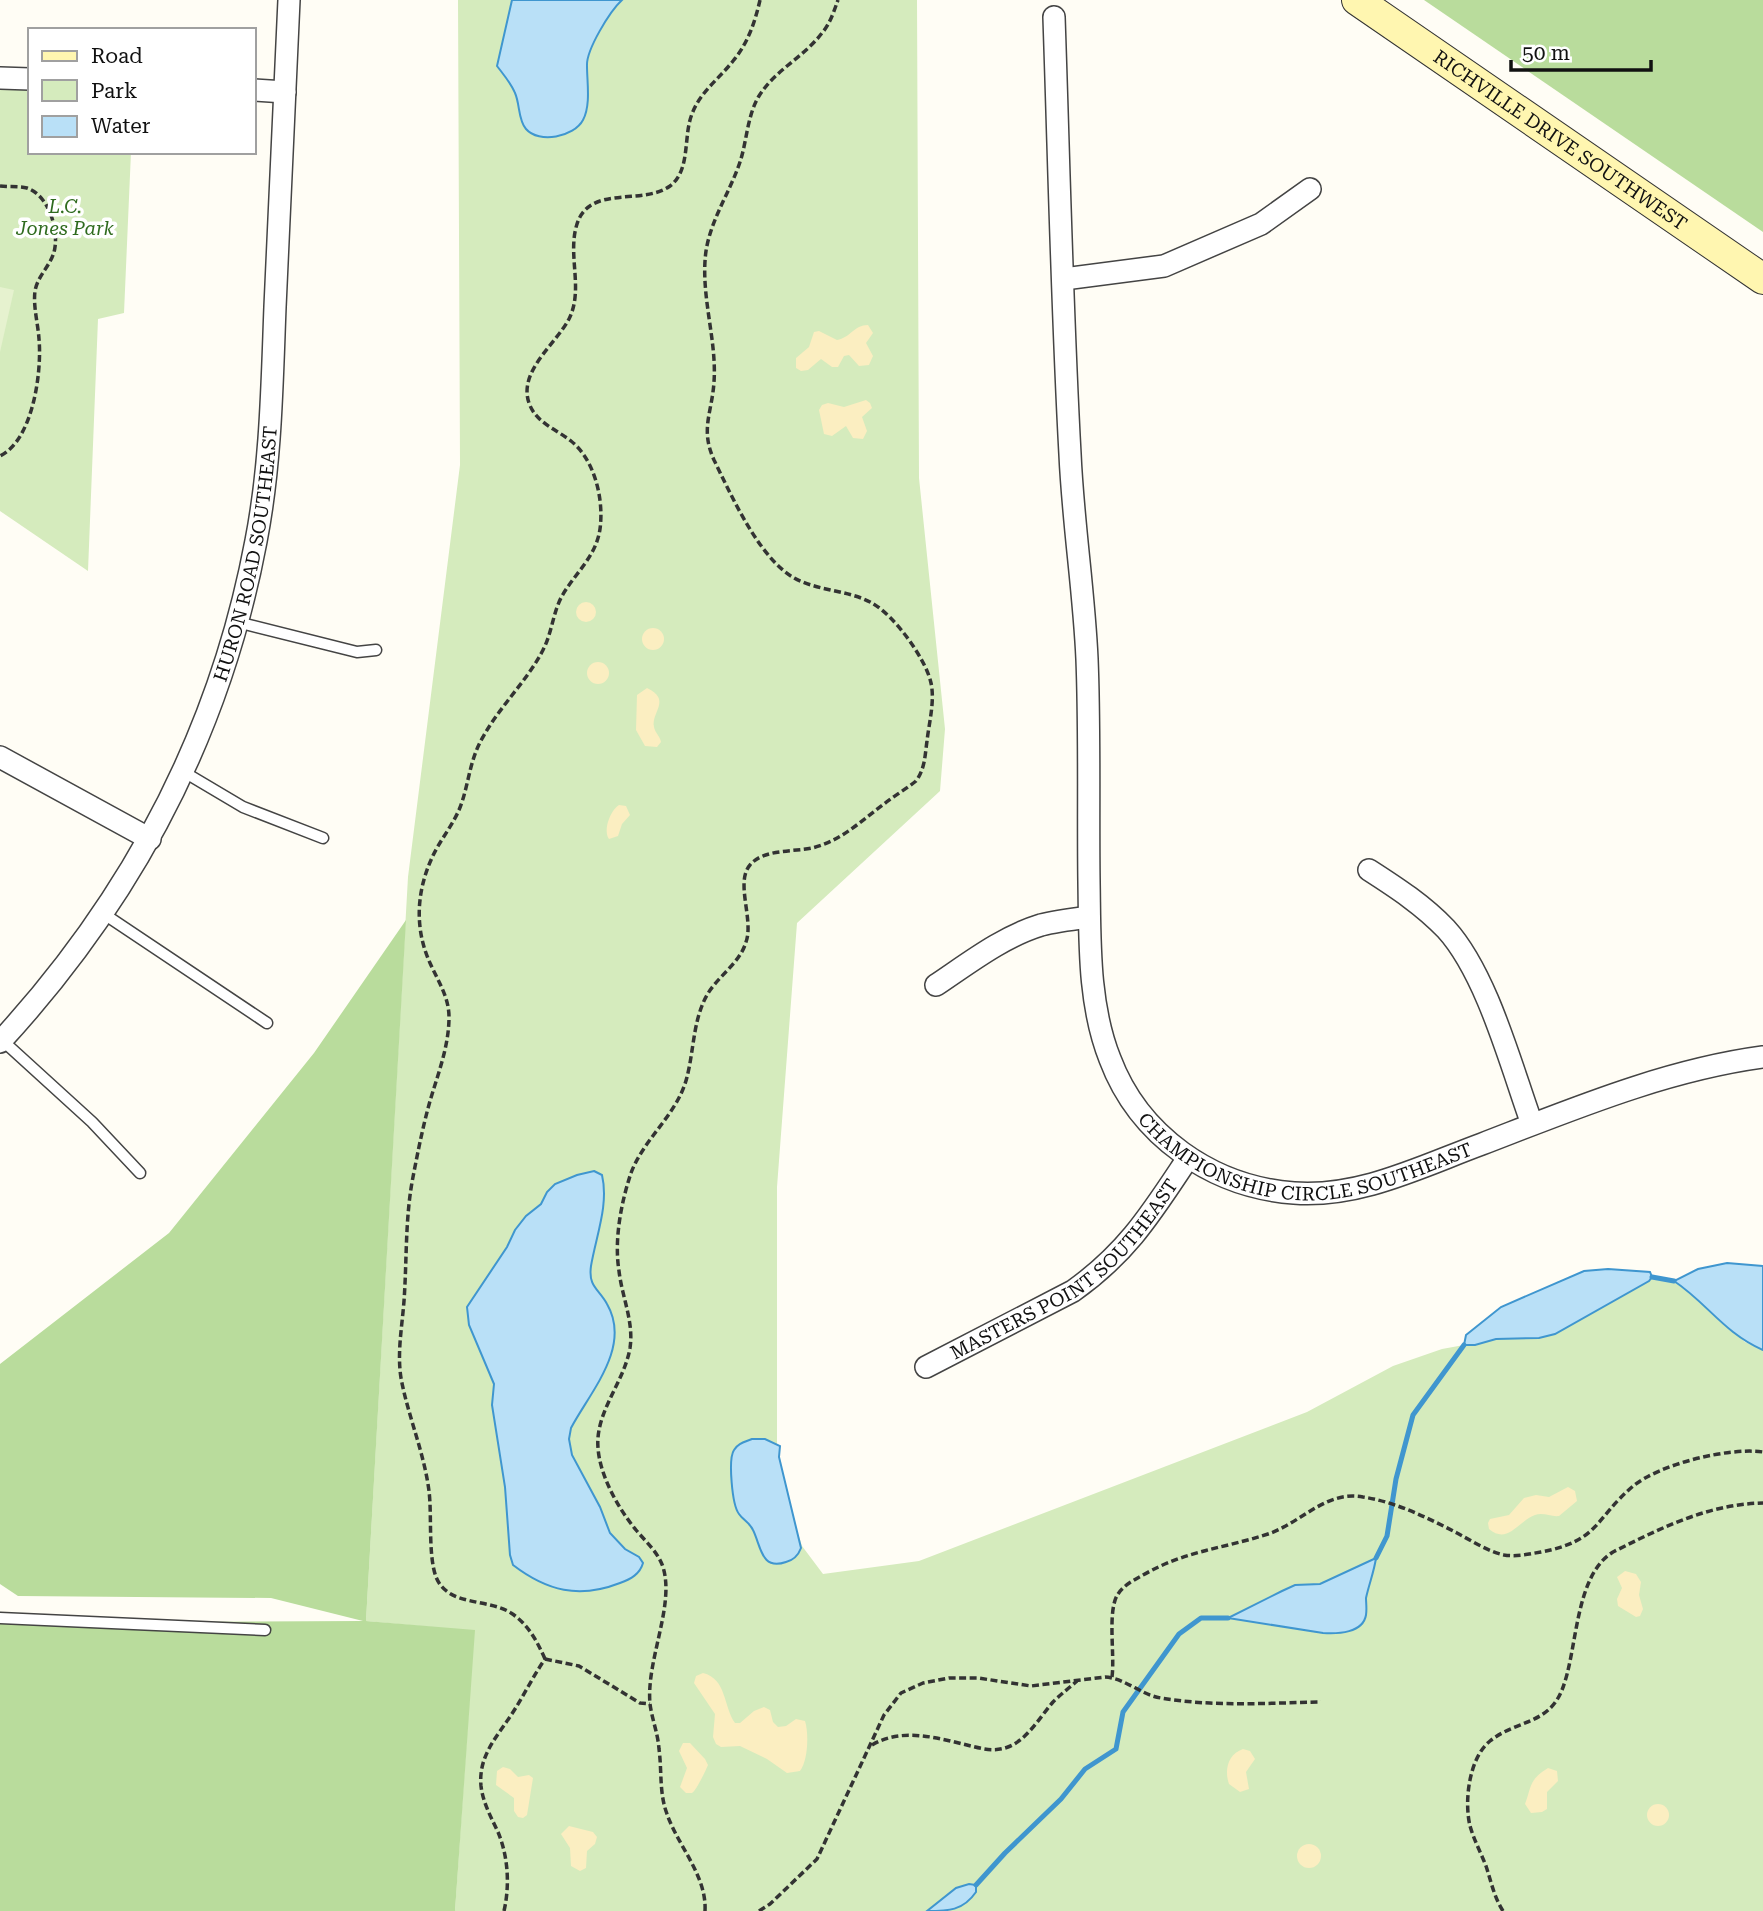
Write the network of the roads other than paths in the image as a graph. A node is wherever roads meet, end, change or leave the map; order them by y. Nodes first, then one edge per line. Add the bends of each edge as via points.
1 (289, 0) edge
2 (1357, 0) edge
3 (1054, 17) dead end
4 (0, 78) edge
5 (28, 79) edge
6 (256, 90) edge
7 (285, 92) junction
8 (1310, 189) dead end
9 (1063, 279) junction
10 (1763, 279) edge
11 (237, 622) junction
12 (376, 650) dead end
13 (0, 757) edge
14 (184, 772) junction
15 (323, 838) dead end
16 (150, 839) junction
17 (1369, 870) dead end
18 (104, 914) junction
19 (1089, 917) junction
20 (936, 985) dead end
21 (267, 1023) dead end
22 (1, 1041) edge
23 (1763, 1057) edge
24 (1532, 1124) junction
25 (1188, 1158) junction
26 (140, 1173) dead end
27 (926, 1367) dead end
28 (0, 1618) edge
29 (265, 1630) dead end

1 - 7 street, HURON ROAD SOUTHEAST
2 - 10 main road, RICHVILLE DRIVE SOUTHWEST
3 - 9 street, CHAMPIONSHIP CIRCLE SOUTHEAST
4 - 5 street
6 - 7 street
7 - 11 street, HURON ROAD SOUTHEAST via 267,458 256,542
8 - 9 street via 1261,225 1164,266
9 - 19 street, CHAMPIONSHIP CIRCLE SOUTHEAST via 1070,456 1087,657
11 - 12 lane via 357,652
11 - 14 street, HURON ROAD SOUTHEAST via 212,704
13 - 16 street
14 - 15 lane via 243,807
14 - 16 street, HURON ROAD SOUTHEAST
16 - 18 street, HURON ROAD SOUTHEAST
17 - 24 street via 1428,911 1464,954 1489,1005
18 - 21 lane
18 - 22 street, HURON ROAD SOUTHEAST
19 - 20 street via 1016,935
19 - 25 street, CHAMPIONSHIP CIRCLE SOUTHEAST via 1096,1002 1108,1056 1134,1104 1161,1136
22 - 26 lane via 92,1122
23 - 24 street, CHAMPIONSHIP CIRCLE SOUTHEAST via 1679,1073
24 - 25 street, CHAMPIONSHIP CIRCLE SOUTHEAST via 1392,1178 1325,1193 1297,1194 1243,1184
25 - 27 street, MASTERS POINT SOUTHEAST via 1135,1236 1095,1275 1073,1291
28 - 29 lane

